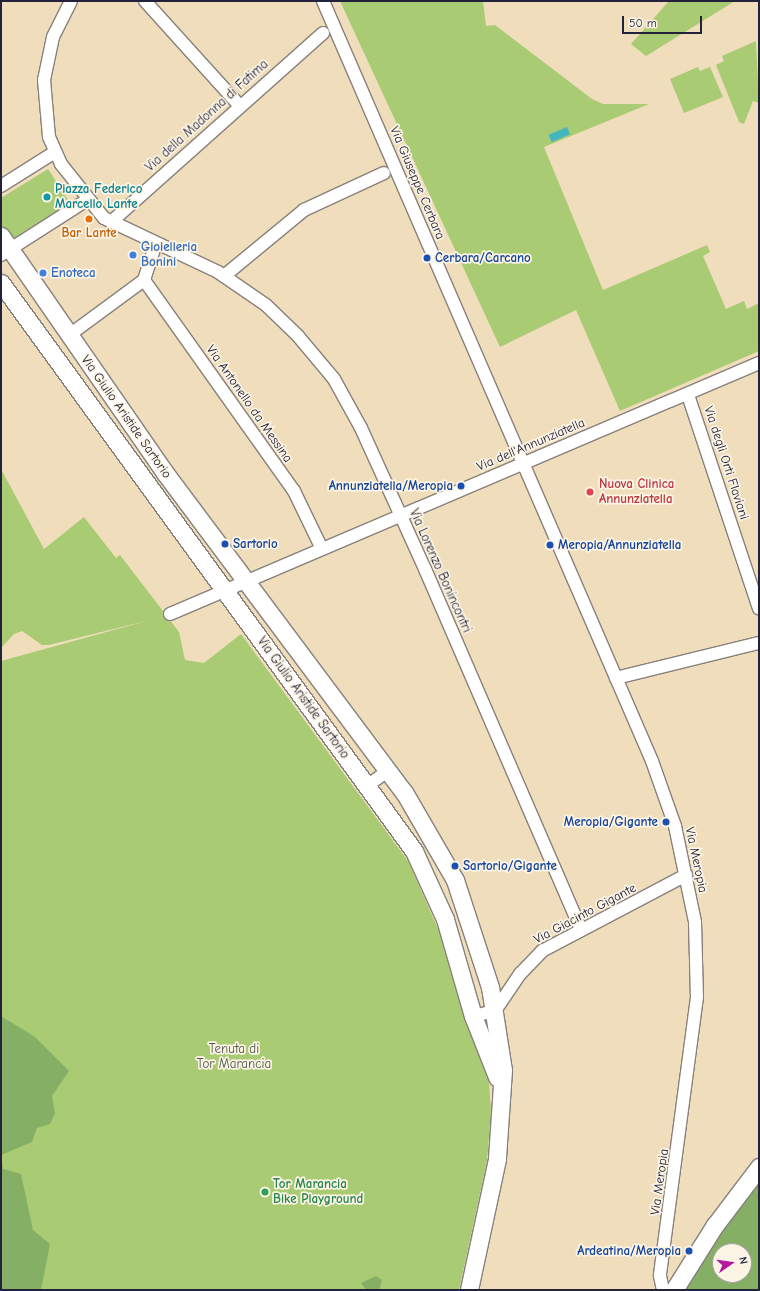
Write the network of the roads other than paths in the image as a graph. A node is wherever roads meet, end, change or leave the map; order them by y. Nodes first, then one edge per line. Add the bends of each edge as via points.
1 (71, 1) edge
2 (145, 1) edge
3 (323, 1) edge
4 (322, 33) dead end
5 (239, 105) junction
6 (54, 152) junction
7 (384, 173) dead end
8 (1, 186) edge
9 (87, 200) junction
10 (111, 222) junction
11 (156, 244) junction
12 (4, 247) edge
13 (224, 276) junction
14 (144, 280) junction
15 (1, 283) edge
16 (68, 336) junction
17 (759, 363) edge
18 (688, 395) junction
19 (522, 464) junction
20 (400, 516) junction
21 (322, 549) junction
22 (248, 581) junction
23 (223, 590) junction
24 (759, 609) edge
25 (170, 614) dead end
26 (759, 643) edge
27 (616, 678) junction
28 (388, 771) junction
29 (367, 786) junction
30 (686, 875) junction
31 (582, 930) junction
32 (495, 1011) junction
33 (473, 1016) junction
34 (502, 1093) junction
35 (759, 1167) edge
36 (469, 1290) edge
37 (663, 1290) edge
38 (674, 1290) edge

1 - 6 street via 53,37 45,71 45,111
2 - 5 street
3 - 19 street, Via Giuseppe Cerbara
4 - 5 street, Via della Madonna di Fatima
5 - 10 street, Via della Madonna di Fatima
6 - 8 street
6 - 9 street
7 - 13 street via 304,210
9 - 10 street, Via Lorenzo Bonincontri
9 - 12 street
10 - 11 street, Via Lorenzo Bonincontri
11 - 13 street, Via Lorenzo Bonincontri
11 - 14 street
12 - 16 street, Via Giulio Aristide Sartorio
13 - 20 street, Via Lorenzo Bonincontri via 278,315 334,379 361,428
14 - 16 street
14 - 21 street, Via Antonello da Messina via 294,491
15 - 23 street, Via Giulio Aristide Sartorio
16 - 22 street, Via Giulio Aristide Sartorio
17 - 18 street, Via dell'Annunziatella
18 - 19 street, Via dell'Annunziatella
18 - 24 street, Via degli Orti Flaviani
19 - 20 street, Via dell'Annunziatella
19 - 27 street, Via Meropia
20 - 21 street, Via dell'Annunziatella
20 - 31 street, Via Lorenzo Bonincontri
21 - 22 street, Via dell'Annunziatella
22 - 23 street
22 - 28 street, Via Giulio Aristide Sartorio
23 - 25 street
23 - 29 street, Via Giulio Aristide Sartorio
26 - 27 street
27 - 30 street, Via Meropia via 666,798
28 - 29 street
28 - 32 street, Via Giulio Aristide Sartorio via 422,818 455,880 474,931
29 - 33 street, Via Giulio Aristide Sartorio via 404,836 432,887 453,942
30 - 31 street, Via Giacinto Gigante
30 - 37 street, Via Meropia via 696,936 697,997 660,1276
31 - 32 street, Via Giacinto Gigante via 534,958
32 - 33 street
32 - 34 street, Via Giulio Aristide Sartorio via 502,1053
33 - 34 street, Via Giulio Aristide Sartorio
34 - 36 street, Via Giulio Aristide Sartorio via 496,1166
35 - 38 street via 715,1224

